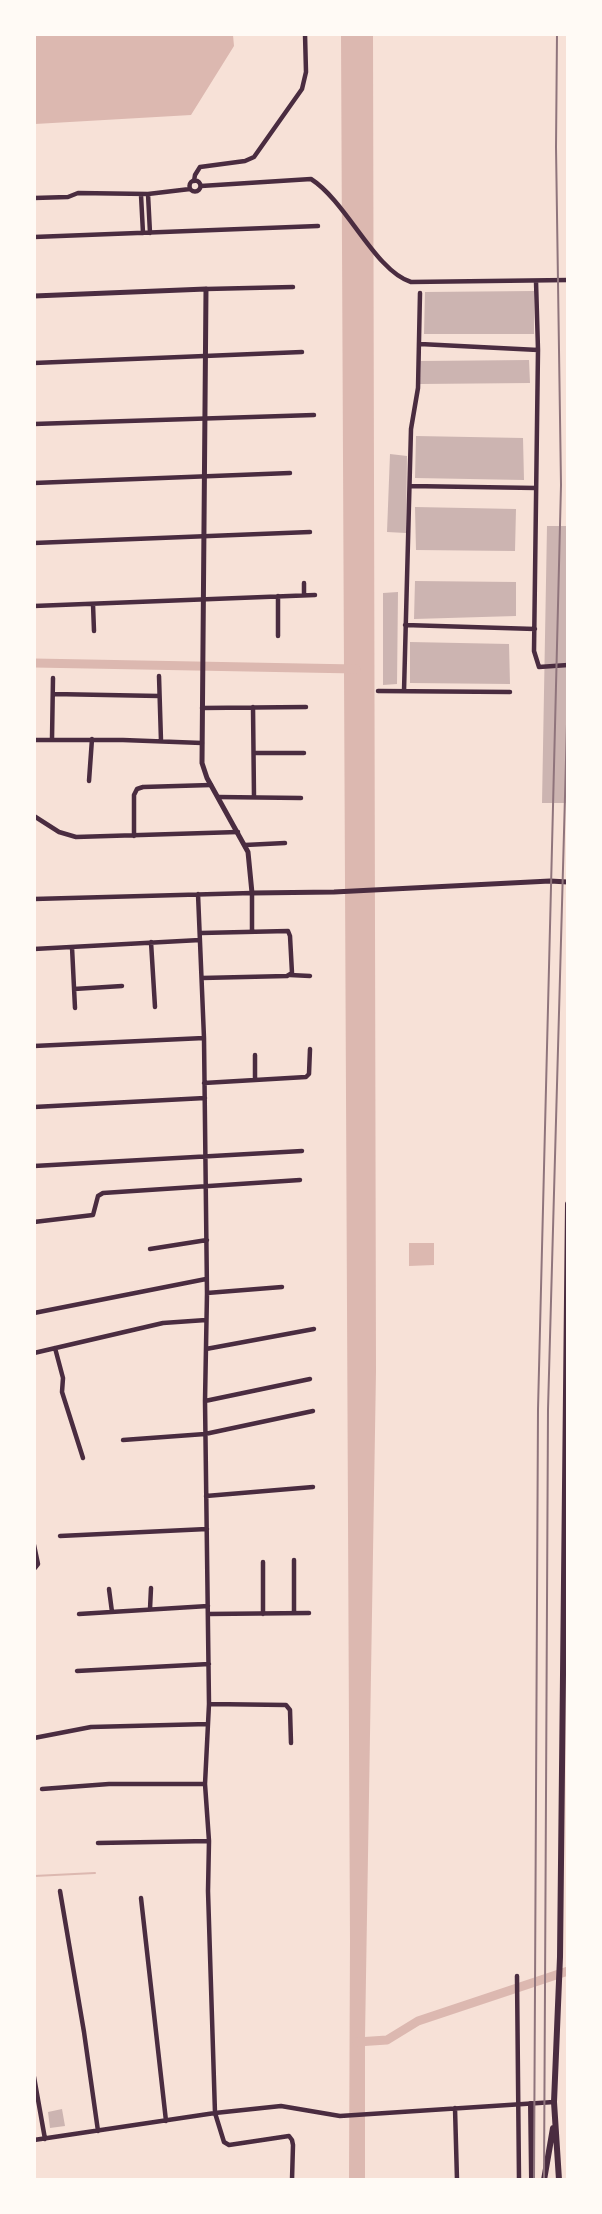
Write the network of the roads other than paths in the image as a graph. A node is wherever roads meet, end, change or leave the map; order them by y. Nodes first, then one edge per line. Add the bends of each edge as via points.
1 (305, 34) edge
2 (194, 181) junction
3 (201, 186) junction
4 (190, 189) junction
5 (148, 194) junction
6 (141, 195) junction
7 (34, 198) edge
8 (318, 226) dead end
9 (143, 233) junction
10 (150, 233) junction
11 (34, 237) edge
12 (567, 280) edge
13 (536, 281) junction
14 (293, 287) dead end
15 (206, 289) junction
16 (420, 293) dead end
17 (34, 296) edge
18 (420, 344) junction
19 (538, 350) junction
20 (302, 352) dead end
21 (206, 356) junction
22 (34, 363) edge
23 (314, 415) dead end
24 (205, 417) junction
25 (34, 423) edge
26 (290, 473) dead end
27 (204, 477) junction
28 (34, 483) edge
29 (410, 486) junction
30 (536, 488) junction
31 (310, 532) dead end
32 (204, 536) junction
33 (34, 543) edge
34 (304, 583) dead end
35 (304, 595) junction
36 (315, 595) dead end
37 (278, 596) junction
38 (203, 599) junction
39 (93, 604) junction
40 (34, 606) edge
41 (405, 625) junction
42 (535, 629) junction
43 (94, 631) dead end
44 (278, 636) dead end
45 (567, 664) edge
46 (159, 676) dead end
47 (53, 678) dead end
48 (378, 691) dead end
49 (404, 691) junction
50 (510, 692) dead end
51 (53, 694) junction
52 (159, 696) junction
53 (253, 707) junction
54 (306, 707) dead end
55 (202, 708) junction
56 (52, 739) junction
57 (92, 739) junction
58 (34, 740) edge
59 (161, 741) junction
60 (202, 743) junction
61 (254, 753) junction
62 (304, 753) dead end
63 (89, 780) dead end
64 (211, 785) junction
65 (218, 797) junction
66 (254, 797) junction
67 (301, 798) dead end
68 (34, 816) edge
69 (238, 832) junction
70 (134, 836) junction
71 (285, 843) dead end
72 (245, 845) junction
73 (567, 882) edge
74 (252, 893) junction
75 (198, 894) junction
76 (34, 899) edge
77 (252, 931) junction
78 (201, 933) junction
79 (200, 939) junction
80 (151, 942) junction
81 (72, 947) junction
82 (34, 949) edge
83 (290, 975) junction
84 (310, 976) dead end
85 (202, 978) junction
86 (122, 986) dead end
87 (74, 989) junction
88 (155, 1007) dead end
89 (75, 1008) dead end
90 (204, 1038) junction
91 (34, 1046) edge
92 (310, 1049) dead end
93 (255, 1054) dead end
94 (255, 1080) junction
95 (204, 1083) junction
96 (205, 1098) junction
97 (34, 1107) edge
98 (302, 1151) dead end
99 (205, 1156) junction
100 (34, 1166) edge
101 (300, 1180) dead end
102 (206, 1186) junction
103 (567, 1204) edge
104 (34, 1222) edge
105 (207, 1240) junction
106 (150, 1249) dead end
107 (206, 1279) junction
108 (282, 1287) dead end
109 (207, 1293) junction
110 (34, 1313) edge
111 (206, 1320) junction
112 (314, 1329) dead end
113 (55, 1348) junction
114 (206, 1349) junction
115 (34, 1353) edge
116 (310, 1379) dead end
117 (205, 1401) junction
118 (313, 1411) dead end
119 (206, 1434) junction
120 (123, 1440) dead end
121 (83, 1458) dead end
122 (313, 1487) dead end
123 (206, 1496) junction
124 (207, 1529) junction
125 (60, 1536) dead end
126 (34, 1545) edge
127 (294, 1560) dead end
128 (263, 1562) dead end
129 (34, 1569) edge
130 (109, 1588) dead end
131 (151, 1588) dead end
132 (208, 1606) junction
133 (150, 1609) junction
134 (112, 1612) junction
135 (294, 1613) junction
136 (309, 1613) dead end
137 (79, 1614) dead end
138 (208, 1614) junction
139 (263, 1614) junction
140 (208, 1664) junction
141 (77, 1671) dead end
142 (209, 1704) junction
143 (208, 1724) junction
144 (34, 1738) edge
145 (291, 1743) dead end
146 (205, 1784) junction
147 (42, 1789) dead end
148 (209, 1840) junction
149 (98, 1843) dead end
150 (60, 1891) dead end
151 (141, 1898) dead end
152 (516, 1976) dead end
153 (34, 2077) edge
154 (554, 2102) junction
155 (531, 2104) junction
156 (519, 2105) junction
157 (455, 2108) junction
158 (215, 2112) junction
159 (166, 2121) junction
160 (554, 2121) junction
161 (98, 2131) junction
162 (45, 2139) junction
163 (34, 2140) edge
164 (292, 2180) edge
165 (457, 2180) edge
166 (519, 2180) edge
167 (532, 2180) edge
168 (544, 2180) edge
169 (559, 2180) edge

1 - 2 street via 306,72 302,89 254,157 200,167
2 - 3 street
2 - 4 street
3 - 4 street via 197,192
3 - 13 street via 311,179 325,188 384,263 406,280
4 - 5 street
5 - 6 street
5 - 10 street
6 - 7 street via 78,193
6 - 9 street
8 - 10 street
9 - 10 street
9 - 11 street
12 - 13 street
13 - 19 street
14 - 15 street
15 - 17 street
15 - 21 street
16 - 18 street
18 - 19 street
18 - 29 street via 411,429
19 - 30 street
20 - 21 street
21 - 22 street
21 - 24 street
23 - 24 street
24 - 25 street
24 - 27 street
26 - 27 street
27 - 28 street
27 - 32 street
29 - 30 street
29 - 41 street
30 - 42 street
31 - 32 street
32 - 33 street
32 - 38 street
34 - 35 street
35 - 36 street
35 - 37 street
37 - 38 street
37 - 44 street
38 - 39 street
38 - 55 street
39 - 40 street
39 - 43 street
41 - 42 street
41 - 49 street
42 - 45 street via 539,667
46 - 52 street
47 - 51 street
48 - 49 street
49 - 50 street
51 - 52 street
51 - 56 street
52 - 59 street
53 - 54 street
53 - 55 street
53 - 61 street
55 - 60 street
56 - 57 street
56 - 58 street
57 - 59 street
57 - 63 street
59 - 60 street
60 - 64 street via 202,763
61 - 62 street
61 - 66 street
64 - 65 street
64 - 70 street via 138,789 134,795
65 - 66 street
65 - 69 street
66 - 67 street
68 - 70 street via 67,836
69 - 70 street
69 - 72 street
71 - 72 street
72 - 74 street
73 - 74 street
74 - 75 street
74 - 77 street
75 - 76 street
75 - 78 street
77 - 78 street
77 - 83 street via 288,931
78 - 79 street
79 - 80 street
79 - 85 street
80 - 81 street
80 - 88 street
81 - 82 street
81 - 87 street
83 - 84 street
83 - 85 street
85 - 90 street
86 - 87 street
87 - 89 street
90 - 91 street
90 - 95 street
92 - 94 street via 306,1077
93 - 94 street
94 - 95 street
95 - 96 street
96 - 97 street
96 - 99 street
98 - 99 street
99 - 100 street
99 - 102 street
101 - 102 street
102 - 104 street via 103,1193 98,1196 93,1215
102 - 105 street
103 - 154 main road via 560,1958
105 - 106 street
105 - 107 street
107 - 109 street
107 - 110 street
108 - 109 street
109 - 111 street
111 - 113 street via 163,1323
111 - 114 street
112 - 114 street
113 - 115 street
113 - 121 street via 63,1378 62,1392
114 - 117 street
116 - 117 street
117 - 119 street
118 - 119 street
119 - 120 street
119 - 123 street
122 - 123 street
123 - 124 street
124 - 125 street
124 - 132 street
126 - 129 street via 38,1564
127 - 135 street
128 - 139 street
130 - 134 street
131 - 133 street
132 - 133 street
132 - 138 street
133 - 134 street
134 - 137 street
135 - 136 street
135 - 139 street
138 - 139 street
138 - 140 street
140 - 141 street
140 - 142 street
142 - 143 street
142 - 145 street via 286,1705 290,1710
143 - 144 street via 91,1727
143 - 146 street
146 - 147 street
146 - 148 street
148 - 149 street
148 - 158 street
150 - 161 street
151 - 159 street
152 - 156 street
153 - 162 street
154 - 155 street
154 - 160 main road
155 - 156 street
155 - 167 main road
156 - 157 street
156 - 166 street
157 - 158 street via 340,2116 281,2106
157 - 165 street
158 - 159 street
158 - 164 street via 224,2142 229,2145 288,2136 293,2145
159 - 161 street
160 - 168 main road
160 - 169 main road
161 - 162 street
162 - 163 street

